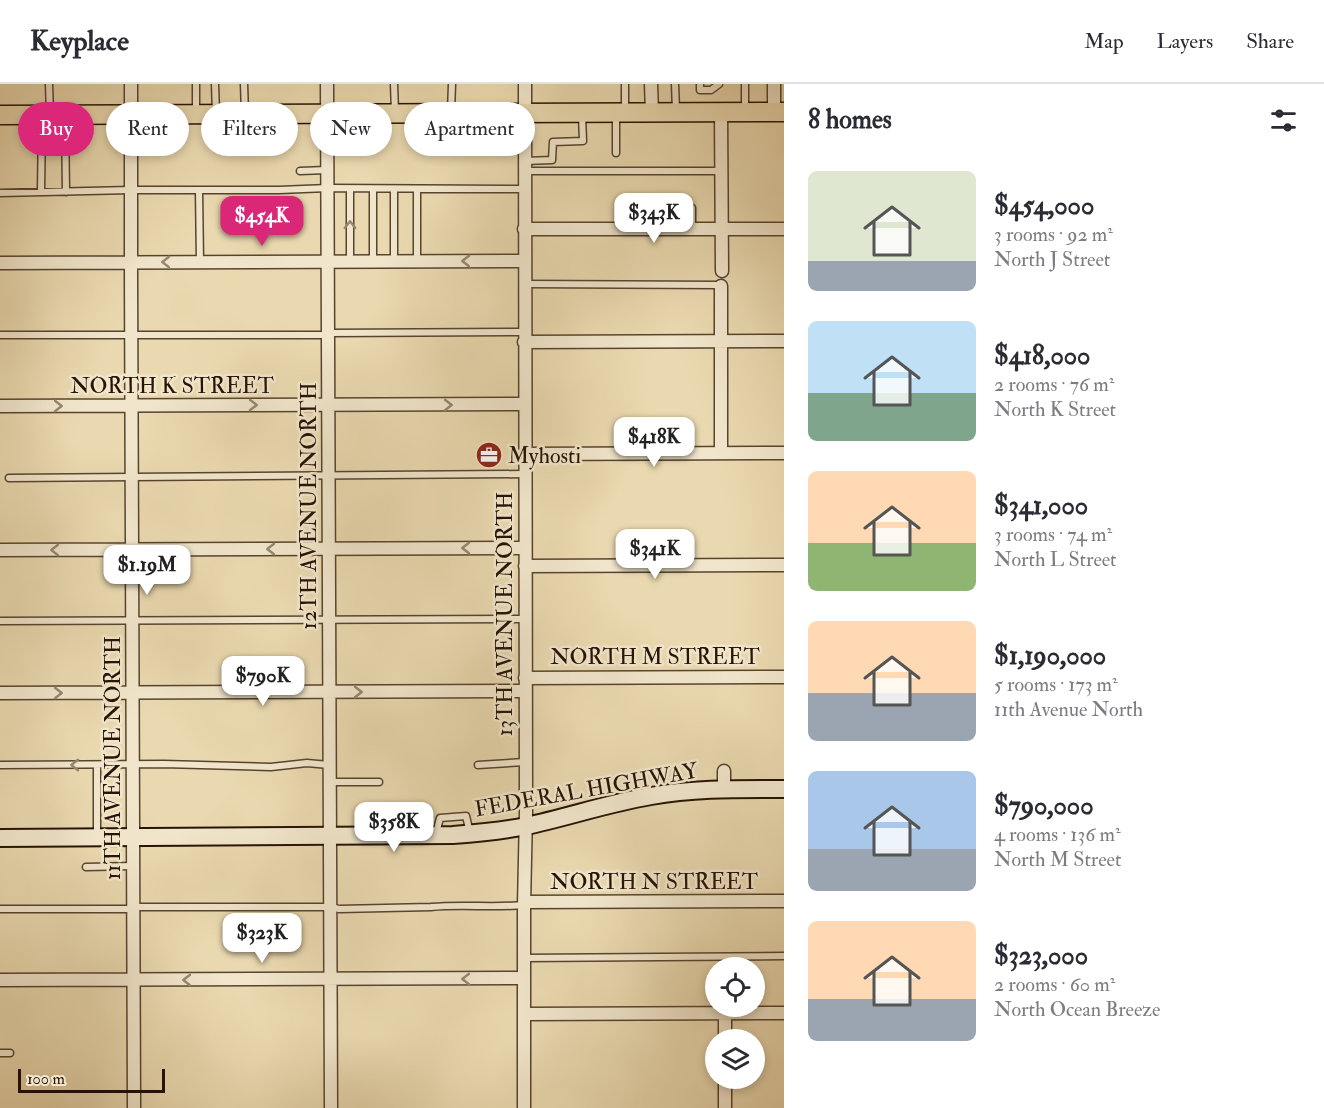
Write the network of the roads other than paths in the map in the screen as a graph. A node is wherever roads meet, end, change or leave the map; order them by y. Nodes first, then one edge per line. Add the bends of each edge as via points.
1 (49, 84) edge
2 (131, 84) edge
3 (195, 84) edge
4 (215, 84) edge
5 (244, 84) edge
6 (327, 84) edge
7 (394, 84) edge
8 (452, 84) edge
9 (525, 84) edge
10 (625, 84) edge
11 (651, 84) edge
12 (675, 84) edge
13 (700, 84) edge
14 (719, 84) edge
15 (745, 84) edge
16 (774, 84) edge
17 (51, 102) edge
18 (132, 102) edge
19 (216, 102) edge
20 (244, 102) edge
21 (328, 102) edge
22 (451, 102) edge
23 (524, 102) edge
24 (621, 112) junction
25 (651, 112) junction
26 (676, 112) junction
27 (721, 112) junction
28 (745, 112) junction
29 (779, 112) edge
30 (395, 113) joint
31 (404, 113) edge
32 (535, 113) edge
33 (582, 113) junction
34 (189, 114) edge
35 (196, 114) junction
36 (201, 114) edge
37 (0, 115) edge
38 (18, 115) edge
39 (616, 153) dead end
40 (46, 156) edge
41 (59, 156) edge
42 (131, 156) edge
43 (328, 156) edge
44 (524, 156) edge
45 (524, 166) junction
46 (328, 170) junction
47 (300, 171) dead end
48 (721, 171) junction
49 (328, 188) junction
50 (350, 189) junction
51 (373, 189) junction
52 (394, 189) junction
53 (417, 189) junction
54 (524, 189) junction
55 (131, 190) junction
56 (199, 190) junction
57 (41, 192) junction
58 (66, 192) junction
59 (0, 193) edge
60 (692, 208) dead end
61 (692, 229) junction
62 (721, 229) junction
63 (784, 229) edge
64 (524, 230) junction
65 (373, 261) junction
66 (394, 261) junction
67 (417, 261) junction
68 (524, 261) junction
69 (131, 262) junction
70 (200, 262) junction
71 (328, 262) junction
72 (350, 262) junction
73 (0, 263) edge
74 (722, 271) dead end
75 (524, 284) junction
76 (721, 286) joint
77 (131, 334) junction
78 (328, 334) junction
79 (0, 335) edge
80 (524, 337) junction
81 (784, 340) edge
82 (721, 341) junction
83 (525, 404) junction
84 (329, 405) junction
85 (0, 406) edge
86 (131, 406) junction
87 (721, 453) junction
88 (784, 453) edge
89 (525, 454) junction
90 (525, 474) junction
91 (329, 476) junction
92 (9, 477) dead end
93 (132, 477) junction
94 (525, 548) junction
95 (132, 549) junction
96 (329, 549) junction
97 (0, 550) edge
98 (784, 565) edge
99 (525, 566) junction
100 (525, 619) junction
101 (132, 620) junction
102 (330, 620) junction
103 (0, 621) edge
104 (784, 677) edge
105 (525, 678) junction
106 (525, 691) junction
107 (330, 692) junction
108 (0, 693) edge
109 (132, 693) junction
110 (525, 762) junction
111 (0, 765) edge
112 (97, 765) junction
113 (133, 765) junction
114 (330, 765) junction
115 (478, 765) dead end
116 (724, 771) dead end
117 (330, 782) junction
118 (379, 782) dead end
119 (724, 789) junction
120 (784, 789) edge
121 (526, 826) junction
122 (331, 836) junction
123 (97, 837) junction
124 (134, 837) junction
125 (0, 838) edge
126 (134, 866) junction
127 (86, 867) dead end
128 (784, 901) edge
129 (524, 904) junction
130 (331, 907) junction
131 (134, 908) junction
132 (0, 909) edge
133 (784, 956) edge
134 (524, 958) junction
135 (524, 978) junction
136 (331, 979) junction
137 (0, 980) edge
138 (134, 980) junction
139 (705, 1013) edge
140 (765, 1013) edge
141 (784, 1013) edge
142 (524, 1014) junction
143 (0, 1053) edge
144 (10, 1053) dead end
145 (725, 1089) edge
146 (134, 1108) edge
147 (332, 1108) edge
148 (524, 1108) edge
149 (725, 1108) edge

1 - 17 lane
2 - 18 street, 11TH AVENUE NORTH
3 - 35 lane
4 - 19 lane
5 - 20 lane
6 - 21 street, 12TH AVENUE NORTH
7 - 30 lane
8 - 22 lane
9 - 23 street, 13TH AVENUE NORTH
10 - 24 lane
11 - 25 street
12 - 26 lane
13 - 14 lane via 700,90 711,90
15 - 28 lane
16 - 29 street
24 - 25 main road
24 - 33 main road
24 - 39 lane
25 - 26 main road
26 - 27 main road
27 - 28 main road
27 - 48 street
28 - 29 main road
30 - 31 main road
32 - 33 main road
33 - 45 lane via 583,141 553,142 552,160
34 - 35 main road
35 - 36 main road
37 - 38 main road
40 - 57 lane
41 - 58 lane
42 - 55 street, 11TH AVENUE NORTH
43 - 46 street, 12TH AVENUE NORTH
44 - 45 street, 13TH AVENUE NORTH
45 - 48 lane
45 - 54 street, 13TH AVENUE NORTH
46 - 47 lane
46 - 49 street, 12TH AVENUE NORTH
48 - 62 street
49 - 50 lane
49 - 56 lane
49 - 71 street, 12TH AVENUE NORTH
50 - 51 lane
72 -> 50 lane
51 - 52 lane
51 - 65 lane
52 - 53 lane
52 - 66 lane
53 - 54 lane
53 - 67 lane
54 - 64 street, 13TH AVENUE NORTH
55 - 56 lane
55 - 58 lane
55 - 69 street, 11TH AVENUE NORTH
56 - 70 lane
57 - 58 lane
57 - 59 lane
60 - 61 lane
61 - 62 street
61 - 64 street
62 - 63 street
62 - 74 street
64 - 68 street, 13TH AVENUE NORTH
65 - 66 street
65 - 72 street
66 - 67 street
68 -> 67 street
68 - 75 street, 13TH AVENUE NORTH
70 -> 69 street
69 - 73 street
69 - 77 street, 11TH AVENUE NORTH
70 - 71 street
71 - 72 street
71 - 78 street, 12TH AVENUE NORTH
75 - 76 lane
75 - 80 street, 13TH AVENUE NORTH
76 - 82 street
77 - 78 lane
77 - 79 lane
77 - 86 street, 11TH AVENUE NORTH
78 - 80 lane
78 - 84 street, 12TH AVENUE NORTH
80 - 82 street
80 - 83 street, 13TH AVENUE NORTH
81 - 82 street
82 - 87 street
84 -> 83 street, NORTH K STREET
83 - 89 street, 13TH AVENUE NORTH
86 -> 84 street, NORTH K STREET
84 - 91 street, 12TH AVENUE NORTH
85 -> 86 street, NORTH K STREET
86 - 93 street, 11TH AVENUE NORTH
87 - 88 street
87 - 89 street
89 - 90 street, 13TH AVENUE NORTH
90 - 91 lane
90 - 94 street, 13TH AVENUE NORTH
91 - 93 lane
91 - 96 street, 12TH AVENUE NORTH
92 - 93 lane
93 - 95 street, 11TH AVENUE NORTH
94 -> 96 street
94 - 99 street, 13TH AVENUE NORTH
96 -> 95 street
95 -> 97 street
95 - 101 street, 11TH AVENUE NORTH
96 - 102 street, 12TH AVENUE NORTH
98 - 99 street
99 - 100 street, 13TH AVENUE NORTH
100 - 102 lane
100 - 105 street, 13TH AVENUE NORTH
101 - 102 lane
101 - 103 lane
101 - 109 street, 11TH AVENUE NORTH
102 - 107 street, 12TH AVENUE NORTH
104 - 105 street, NORTH M STREET
105 - 106 street, 13TH AVENUE NORTH
107 -> 106 street, NORTH M STREET
106 - 110 street, 13TH AVENUE NORTH
107 - 109 street, NORTH M STREET
107 - 114 street, 12TH AVENUE NORTH
108 -> 109 street, NORTH M STREET
109 - 113 street, 11TH AVENUE NORTH
110 - 115 lane
110 - 121 street, 13TH AVENUE NORTH
112 -> 111 lane
112 - 113 lane
112 - 123 lane
113 - 114 lane
113 - 124 street, 11TH AVENUE NORTH
114 - 117 street, 12TH AVENUE NORTH
116 - 119 street
117 - 118 lane
117 - 122 street, 12TH AVENUE NORTH
119 - 120 main road, FEDERAL HIGHWAY
119 - 121 main road, FEDERAL HIGHWAY via 642,798
121 - 122 main road, FEDERAL HIGHWAY via 470,834
121 - 129 street, 13TH AVENUE NORTH
122 - 124 main road, FEDERAL HIGHWAY
122 - 130 street, 12TH AVENUE NORTH
123 - 124 main road, FEDERAL HIGHWAY
123 - 125 main road, FEDERAL HIGHWAY
124 - 126 street, 11TH AVENUE NORTH
126 - 127 lane
126 - 131 street, 11TH AVENUE NORTH
128 - 129 street, NORTH N STREET
129 - 130 lane
129 - 134 street, 13TH AVENUE NORTH
130 - 131 lane
130 - 136 street, 12TH AVENUE NORTH
131 - 132 lane
131 - 138 street, 11TH AVENUE NORTH
133 - 134 lane
134 - 135 street, 13TH AVENUE NORTH
135 -> 136 street
135 - 142 street, 13TH AVENUE NORTH
136 -> 138 street
136 - 147 street, 12TH AVENUE NORTH
137 - 138 street
138 - 146 street, 11TH AVENUE NORTH
139 - 142 street
140 - 141 street
142 - 148 street, 13TH AVENUE NORTH
143 - 144 lane
145 - 149 street

